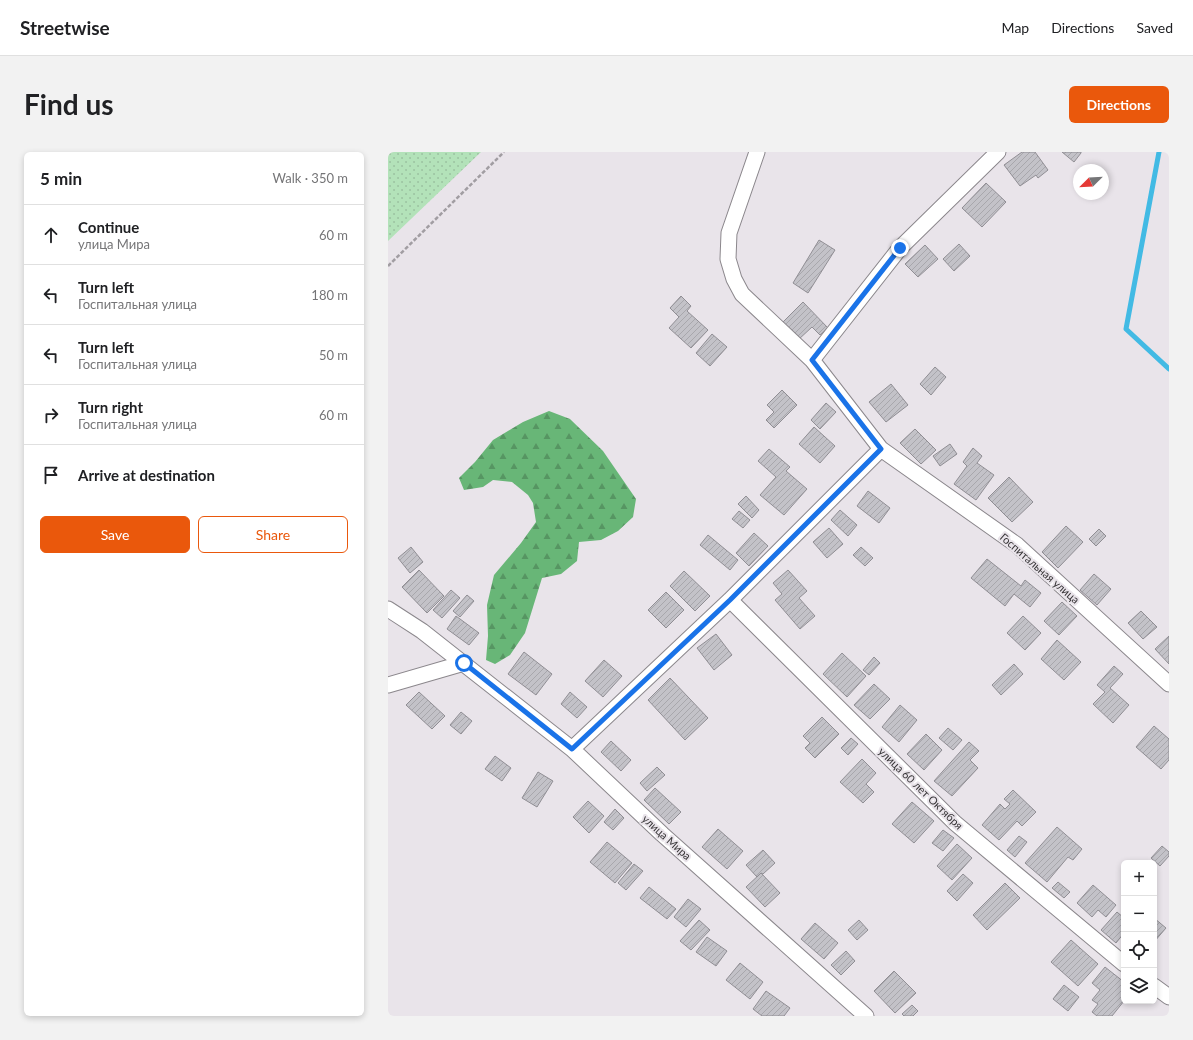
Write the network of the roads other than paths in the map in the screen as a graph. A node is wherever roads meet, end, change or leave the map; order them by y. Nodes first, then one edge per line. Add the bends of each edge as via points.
1 (757, 152) edge
2 (998, 152) edge
3 (812, 360) junction
4 (881, 449) junction
5 (730, 600) junction
6 (388, 609) edge
7 (464, 663) junction
8 (1169, 684) edge
9 (388, 685) edge
10 (572, 749) junction
11 (1121, 961) edge
12 (1157, 988) edge
13 (1169, 997) edge
14 (866, 1016) edge

1 - 3 street, Госпитальная улица via 729,233 728,259 742,294
2 - 3 street via 900,248
3 - 4 street, Госпитальная улица
4 - 5 street
4 - 8 street, Госпитальная улица via 1017,545
5 - 10 street
5 - 11 street, улица 60 лет Октября via 955,823
6 - 7 street, улица Мира
7 - 9 street
7 - 10 street, улица Мира
10 - 14 street, улица Мира via 662,834
12 - 13 street

